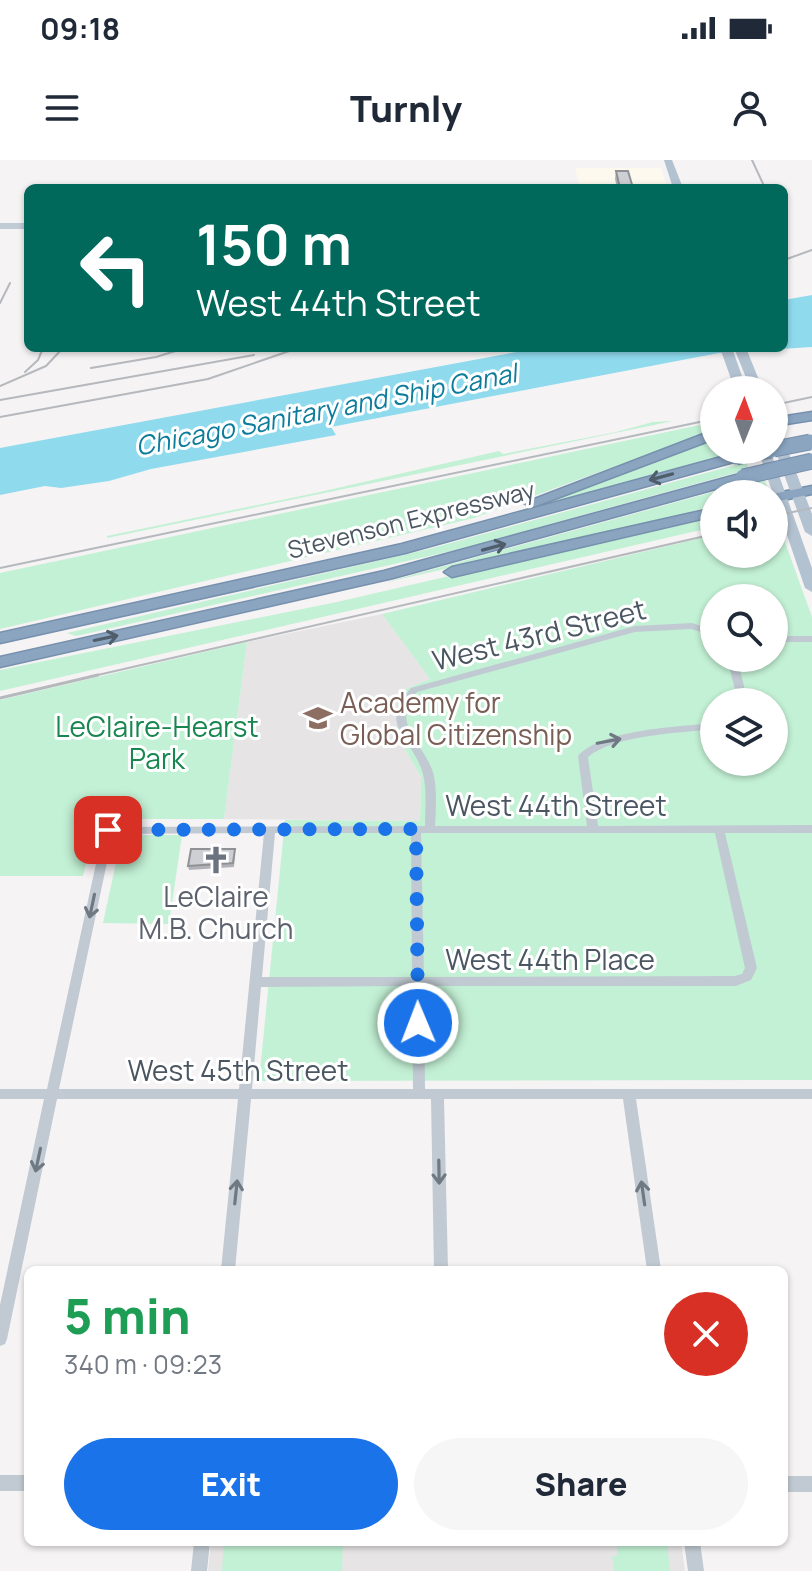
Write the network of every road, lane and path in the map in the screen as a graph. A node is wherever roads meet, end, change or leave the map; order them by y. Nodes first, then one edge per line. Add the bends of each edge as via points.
1 (668, 160) edge
2 (677, 184) edge
3 (0, 224) edge
4 (24, 224) edge
5 (734, 352) edge
6 (735, 352) edge
7 (739, 376) edge
8 (749, 376) edge
9 (812, 416) edge
10 (788, 420) edge
11 (700, 439) edge
12 (811, 442) edge
13 (788, 447) edge
14 (788, 458) edge
15 (812, 461) edge
16 (711, 464) edge
17 (805, 491) edge
18 (700, 515) edge
19 (788, 526) edge
20 (812, 532) edge
21 (812, 588) edge
22 (125, 611) junction
23 (700, 629) edge
24 (145, 630) junction
25 (0, 638) edge
26 (788, 639) edge
27 (812, 639) edge
28 (0, 662) edge
29 (700, 728) edge
30 (270, 829) junction
31 (416, 829) junction
32 (430, 829) junction
33 (593, 829) junction
34 (719, 829) junction
35 (812, 829) edge
36 (257, 982) junction
37 (418, 983) junction
38 (0, 1094) edge
39 (52, 1094) junction
40 (245, 1094) junction
41 (419, 1094) junction
42 (437, 1094) junction
43 (629, 1094) junction
44 (812, 1094) edge
45 (228, 1266) edge
46 (441, 1266) edge
47 (653, 1266) edge
48 (0, 1339) edge
49 (0, 1483) edge
50 (24, 1483) edge
51 (788, 1484) edge
52 (812, 1484) edge
53 (202, 1546) edge
54 (693, 1546) edge
55 (199, 1571) edge
56 (696, 1571) edge

1 - 2 main road
3 - 4 main road
5 - 7 main road
6 - 8 main road
9 - 10 highway
11 - 22 highway via 485,518
12 - 13 highway, Stevenson Expressway, bridge
14 - 17 main road
24 -> 15 highway, Stevenson Expressway, bridge via 449,559
16 -> 22 highway, Stevenson Expressway, bridge via 474,531
17 - 20 main road
18 - 24 highway via 358,593
19 - 21 main road
22 - 25 highway, Stevenson Expressway
23 - 32 street, West 43rd Street via 635,629 408,695 404,732 429,777
28 -> 24 highway
26 - 27 street
33 -> 29 street via 583,756 587,749
30 - 31 street, West 44th Street
30 - 36 street
30 -> 39 street, West 44th Street via 108,830
31 - 32 street, West 44th Street
31 - 37 street
32 - 33 street, West 44th Street
33 - 34 street, West 44th Street
34 - 35 street, West 44th Street
34 - 37 street, West 44th Place via 749,955 747,977 722,982
36 - 37 street, West 44th Place
36 - 40 street
37 - 41 street
38 - 39 street, West 45th Street
39 - 40 street, West 45th Street
39 -> 48 street
40 - 41 street, West 45th Street
45 -> 40 street
41 - 42 street, West 45th Street
42 - 43 street, West 45th Street
42 -> 46 street
43 - 44 street, West 45th Street
47 -> 43 street
49 - 50 street
51 - 52 street
53 - 55 street
54 - 56 street

